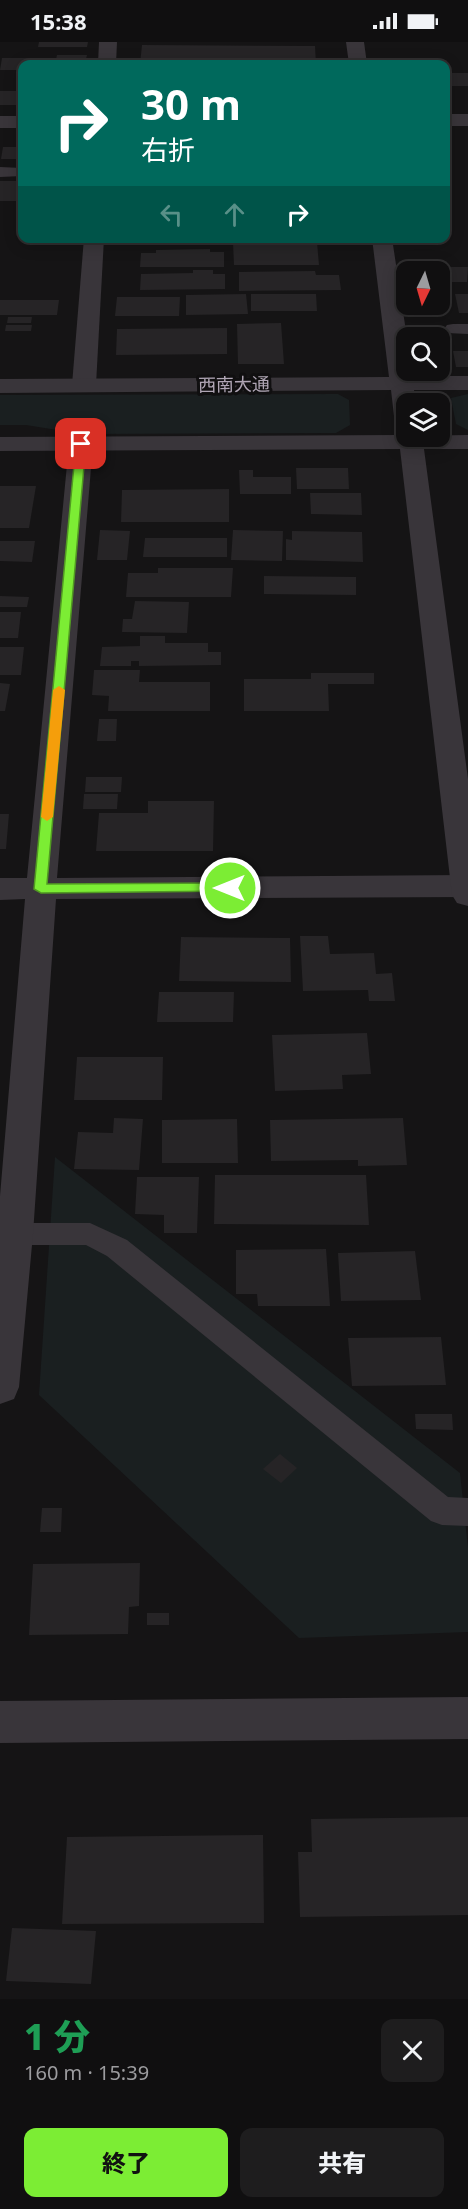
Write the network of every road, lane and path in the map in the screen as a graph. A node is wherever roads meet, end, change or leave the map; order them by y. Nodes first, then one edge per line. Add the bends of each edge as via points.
1 (108, 42) edge
2 (355, 42) edge
3 (106, 60) edge
4 (357, 60) edge
5 (450, 120) edge
6 (468, 120) edge
7 (0, 122) edge
8 (18, 122) edge
9 (0, 172) edge
10 (18, 172) edge
11 (94, 243) edge
12 (383, 243) edge
13 (401, 382) junction
14 (468, 383) edge
15 (84, 385) junction
16 (0, 386) edge
17 (403, 393) edge
18 (396, 432) edge
19 (450, 439) edge
20 (468, 442) edge
21 (0, 444) edge
22 (81, 444) junction
23 (411, 447) edge
24 (462, 796) edge
25 (0, 889) edge
26 (41, 889) junction
27 (468, 889) edge
28 (7, 1234) edge
29 (0, 1387) edge
30 (468, 1512) edge
31 (468, 1718) edge
32 (0, 1722) edge

1 - 3 street
2 - 4 street
5 - 6 street
7 - 8 street
9 - 10 lane
11 - 15 street
12 - 13 street
13 - 14 street, 西南大通
13 - 15 street, 西南大通
13 - 17 street
15 - 16 street, 西南大通
18 - 22 street
19 - 20 street
21 - 22 street
22 - 26 street
23 - 24 street
24 - 27 street
25 - 26 street
26 - 27 street
26 - 28 street
28 - 29 street
28 - 30 lane via 90,1234 117,1248 442,1511
31 - 32 street

